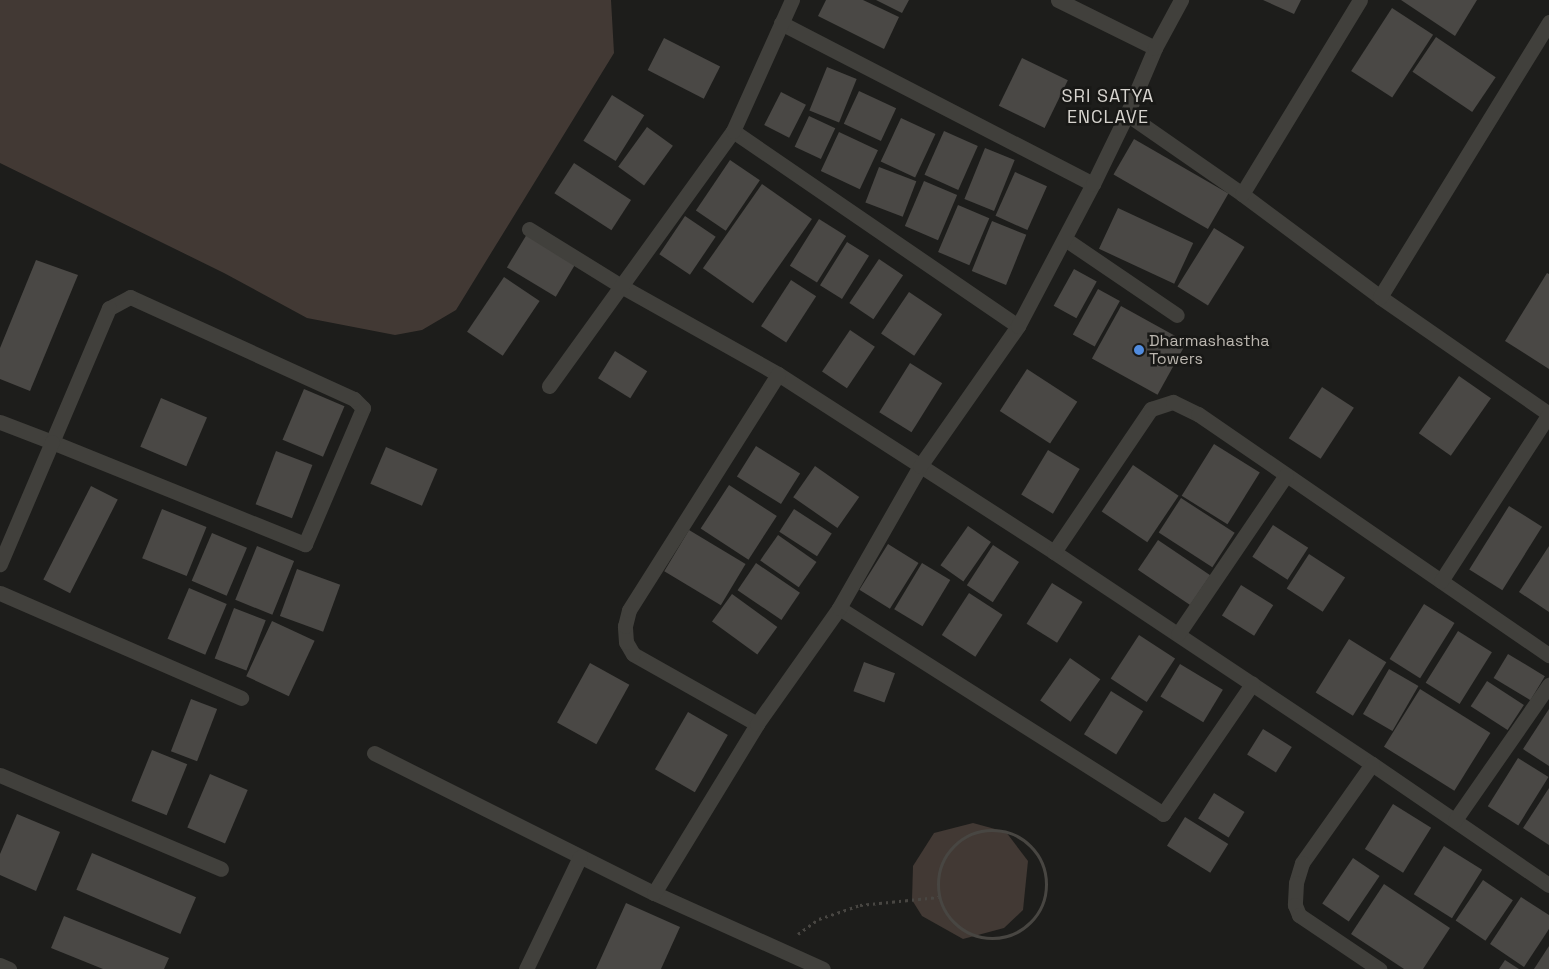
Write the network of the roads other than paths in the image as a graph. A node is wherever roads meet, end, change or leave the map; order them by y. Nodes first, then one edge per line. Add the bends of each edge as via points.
1 (792, 0) edge
2 (1058, 0) edge
3 (1181, 0) edge
4 (1360, 0) edge
5 (1549, 22) edge
6 (781, 23) junction
7 (1155, 48) junction
8 (1127, 114) junction
9 (733, 131) junction
10 (1093, 184) junction
11 (1242, 194) junction
12 (529, 229) dead end
13 (1065, 239) junction
14 (621, 286) junction
15 (1380, 297) junction
16 (1176, 315) dead end
17 (1018, 326) junction
18 (778, 374) junction
19 (549, 386) dead end
20 (1549, 414) edge
21 (0, 422) edge
22 (52, 442) junction
23 (920, 466) junction
24 (1286, 475) junction
25 (1054, 552) junction
26 (0, 564) edge
27 (1441, 581) junction
28 (0, 593) edge
29 (839, 608) junction
30 (1178, 634) junction
31 (1549, 655) edge
32 (1252, 684) junction
33 (1549, 685) edge
34 (241, 698) dead end
35 (757, 724) junction
36 (374, 753) dead end
37 (1372, 764) junction
38 (0, 775) edge
39 (1455, 820) junction
40 (580, 857) junction
41 (221, 869) dead end
42 (1549, 885) edge
43 (654, 893) junction
44 (0, 965) edge
45 (9, 969) edge
46 (526, 969) edge
47 (823, 969) edge
48 (1380, 969) edge

1 - 6 street
2 - 7 street
3 - 7 street
4 - 11 street
5 - 15 street
6 - 9 street
6 - 10 street
7 - 8 street
8 - 10 street
8 - 11 street
9 - 14 street
9 - 17 street
10 - 13 street
11 - 15 street
12 - 14 street
13 - 16 street
13 - 17 street
14 - 18 street
14 - 19 street
15 - 20 street
17 - 23 street
18 - 23 street
18 - 35 street via 629,610 625,626 626,642 633,654
20 - 27 street
21 - 22 street
22 - 22 street via 109,308 130,297 354,399 363,408 305,544
22 - 26 street
23 - 25 street
23 - 29 street
24 - 25 street via 1198,414 1173,402 1151,409
24 - 27 street
24 - 30 street
25 - 30 street
27 - 31 street
28 - 34 street
29 - 32 street via 1164,814
29 - 35 street
30 - 32 street
32 - 37 street
33 - 39 street
35 - 43 street
36 - 40 street
37 - 39 street
37 - 48 street via 1302,863 1296,883 1295,905 1299,915
38 - 41 street
39 - 42 street
40 - 43 street
40 - 46 street
43 - 47 street
44 - 45 street

